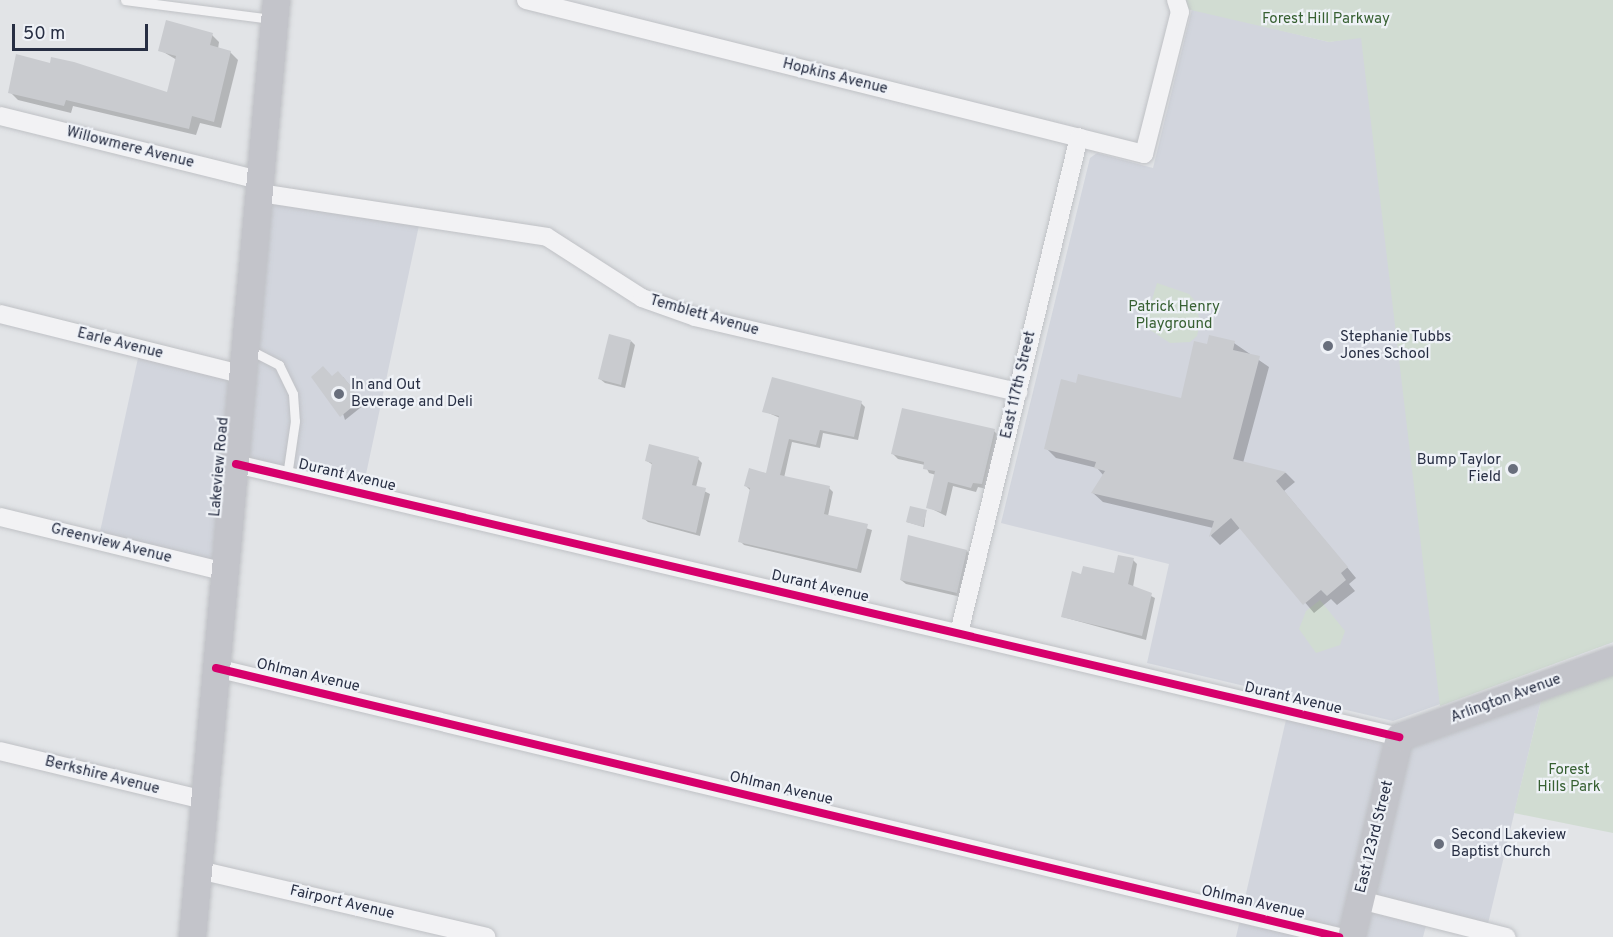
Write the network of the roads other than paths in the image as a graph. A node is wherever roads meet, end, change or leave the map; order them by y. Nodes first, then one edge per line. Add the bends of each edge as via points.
1 (124, 0) edge
2 (526, 0) edge
3 (1176, 0) edge
4 (275, 10) edge
5 (0, 116) edge
6 (1079, 137) junction
7 (260, 187) junction
8 (0, 314) edge
9 (243, 347) junction
10 (240, 374) junction
11 (1018, 392) junction
12 (236, 464) junction
13 (286, 476) junction
14 (0, 517) edge
15 (222, 571) junction
16 (959, 633) junction
17 (1613, 660) edge
18 (216, 668) junction
19 (1399, 737) junction
20 (0, 751) edge
21 (204, 800) junction
22 (199, 870) junction
23 (1360, 900) junction
24 (192, 937) edge
25 (486, 937) edge
26 (1339, 937) edge
27 (1351, 937) edge
28 (1506, 937) edge

1 - 4 lane
2 - 6 street, Hopkins Avenue
3 - 6 street, Hopkins Avenue via 1180,12 1144,154
4 - 7 street, Lakeview Road
5 - 7 street, Willowmere Avenue
6 - 11 street, East 117th Street
7 - 9 street, Lakeview Road
7 - 11 street, Temblett Avenue via 547,237 642,298 695,316
8 - 10 street, Earle Avenue
9 - 10 street, Lakeview Road
9 - 13 lane via 279,365 293,394 295,421
10 - 12 street, Lakeview Road
11 - 16 street, East 117th Street
12 - 13 street, Durant Avenue
12 - 15 street, Lakeview Road
13 - 16 street, Durant Avenue
14 - 15 street, Greenview Avenue
15 - 18 street, Lakeview Road
16 - 19 street, Durant Avenue
17 - 19 street, Arlington Avenue
18 - 21 street, Lakeview Road
18 - 26 street, Ohlman Avenue
19 - 23 street, East 123rd Street
20 - 21 street, Berkshire Avenue
21 - 22 street, Lakeview Road
22 - 24 street, Lakeview Road
22 - 25 street, Fairport Avenue
23 - 27 street, East 123rd Street
23 - 28 street

